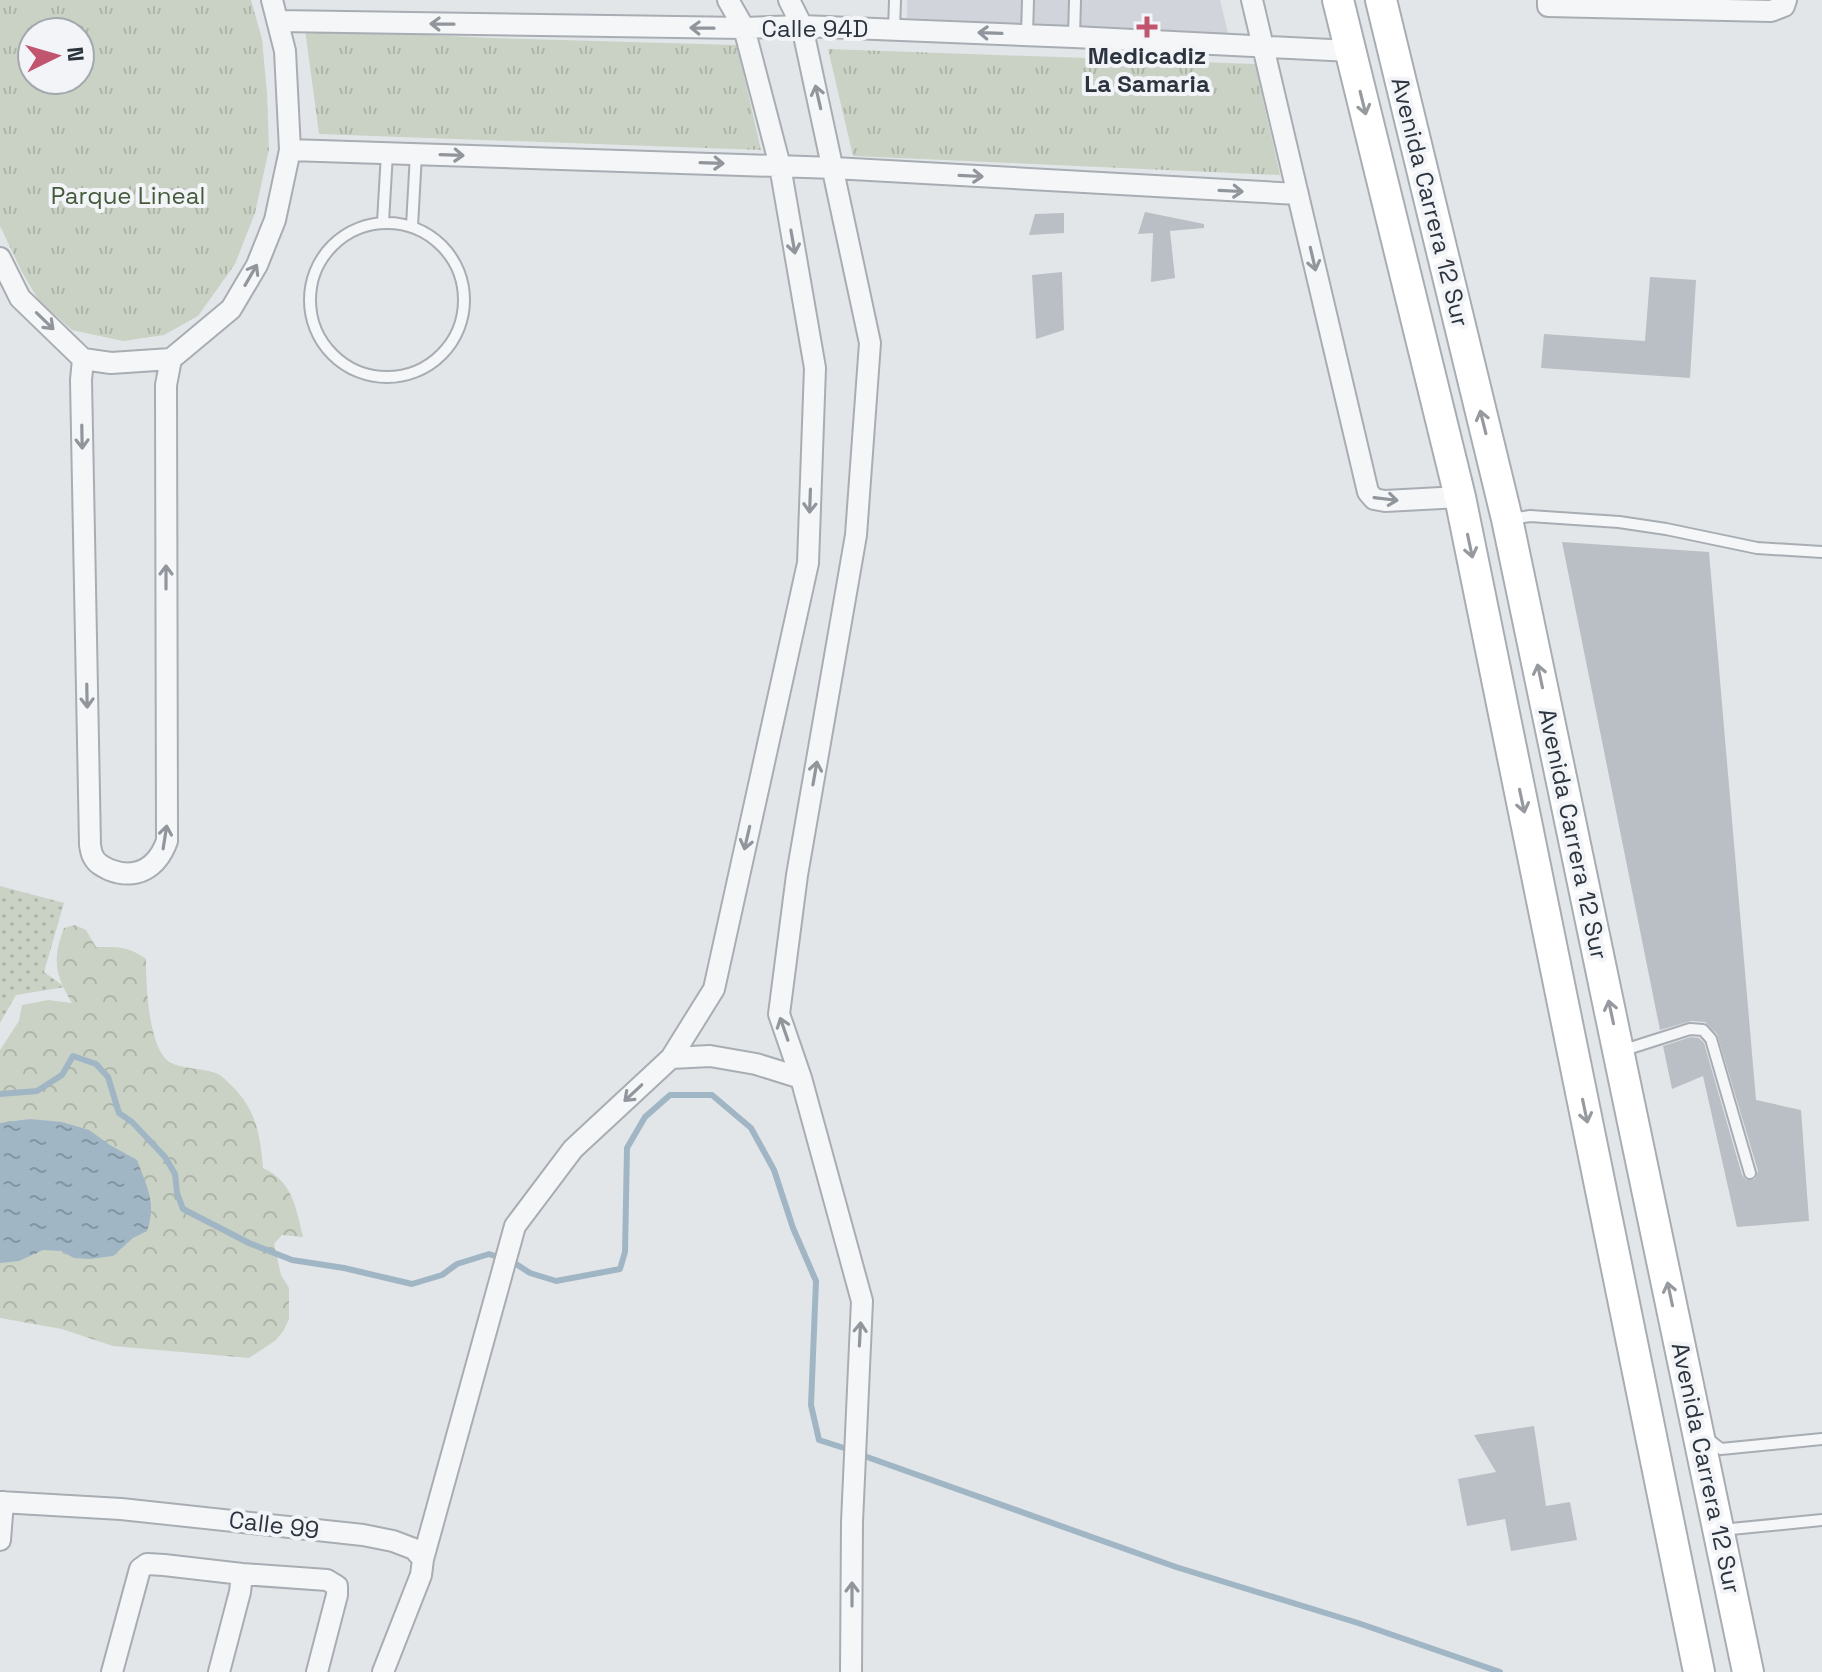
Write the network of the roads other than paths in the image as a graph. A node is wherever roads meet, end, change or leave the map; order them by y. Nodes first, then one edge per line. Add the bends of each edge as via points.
1 (272, 0) edge
2 (728, 0) edge
3 (789, 0) edge
4 (895, 0) edge
5 (1028, 0) edge
6 (1075, 0) edge
7 (1252, 0) edge
8 (1338, 0) edge
9 (1381, 0) edge
10 (1548, 0) edge
11 (1786, 0) edge
12 (1664, 4) edge
13 (279, 21) junction
14 (802, 26) junction
15 (744, 28) junction
16 (894, 30) junction
17 (1027, 35) junction
18 (1074, 37) junction
19 (1264, 47) junction
20 (1351, 51) junction
21 (290, 150) junction
22 (387, 153) junction
23 (416, 154) junction
24 (780, 166) junction
25 (834, 168) junction
26 (1298, 194) junction
27 (383, 222) junction
28 (412, 226) junction
29 (0, 258) edge
30 (83, 359) junction
31 (171, 359) junction
32 (1460, 497) junction
33 (1507, 519) junction
34 (1822, 552) edge
35 (1619, 1051) junction
36 (671, 1058) junction
37 (801, 1078) junction
38 (1750, 1173) dead end
39 (1698, 1431) junction
40 (1822, 1439) edge
41 (2, 1502) edge
42 (1822, 1520) edge
43 (1719, 1530) junction
44 (0, 1540) edge
45 (423, 1559) junction
46 (242, 1574) junction
47 (112, 1672) edge
48 (219, 1672) edge
49 (317, 1672) edge
50 (383, 1672) edge
51 (851, 1672) edge
52 (1699, 1672) edge
53 (1748, 1672) edge

1 - 13 street
2 - 15 street
3 - 14 street
4 - 16 lane
5 - 17 lane
6 - 18 lane
7 - 19 street
8 - 20 street, Avenida Carrera 12 Sur
33 -> 9 street, Avenida Carrera 12 Sur
10 - 12 street via 1548,6
11 - 12 street via 1771,11
15 -> 13 street, Calle 94D
13 - 21 street
14 - 15 street, Calle 94D
14 - 16 street, Calle 94D
25 -> 14 street
15 - 24 street
17 -> 16 street, Calle 94D
17 - 18 street, Calle 94D
18 - 19 street, Calle 94D
19 - 20 street, Calle 94D
19 - 26 street
20 -> 32 street, Avenida Carrera 12 Sur
21 - 22 street
31 -> 21 street via 231,309 257,265 275,220
22 - 23 street
22 - 27 lane
23 -> 24 street
23 - 28 lane
24 - 25 street
24 -> 36 street via 815,368 808,563 714,989
25 -> 26 street
37 -> 25 street via 779,1014 797,875 856,535 870,343
26 -> 32 street via 1368,492 1385,501
27 - 28 lane
27 - 28 lane via 351,231 326,251 312,281 310,313 322,344 346,367 376,377 409,375 437,360 457,334 465,302 458,270 440,243
29 -> 30 street via 20,298
30 - 31 street
30 -> 31 street via 90,845 94,859 120,873 149,867 167,841 166,385
32 -> 52 street, Avenida Carrera 12 Sur
33 - 34 lane via 1619,522 1757,548
35 -> 33 street, Avenida Carrera 12 Sur
35 - 38 lane via 1690,1029 1703,1030 1711,1039
39 -> 35 street, Avenida Carrera 12 Sur
36 - 37 street via 710,1056
36 -> 45 street via 573,1149 515,1226
51 -> 37 street via 862,1301
39 - 40 lane via 1721,1449
39 - 43 street, Avenida Carrera 12 Sur
41 - 44 street
41 - 45 street, Calle 99 via 363,1535 414,1549
42 - 43 lane
43 - 53 street, Avenida Carrera 12 Sur
45 - 50 street
46 - 47 street via 147,1564 140,1569
46 - 48 street
46 - 49 street via 327,1580 337,1586

